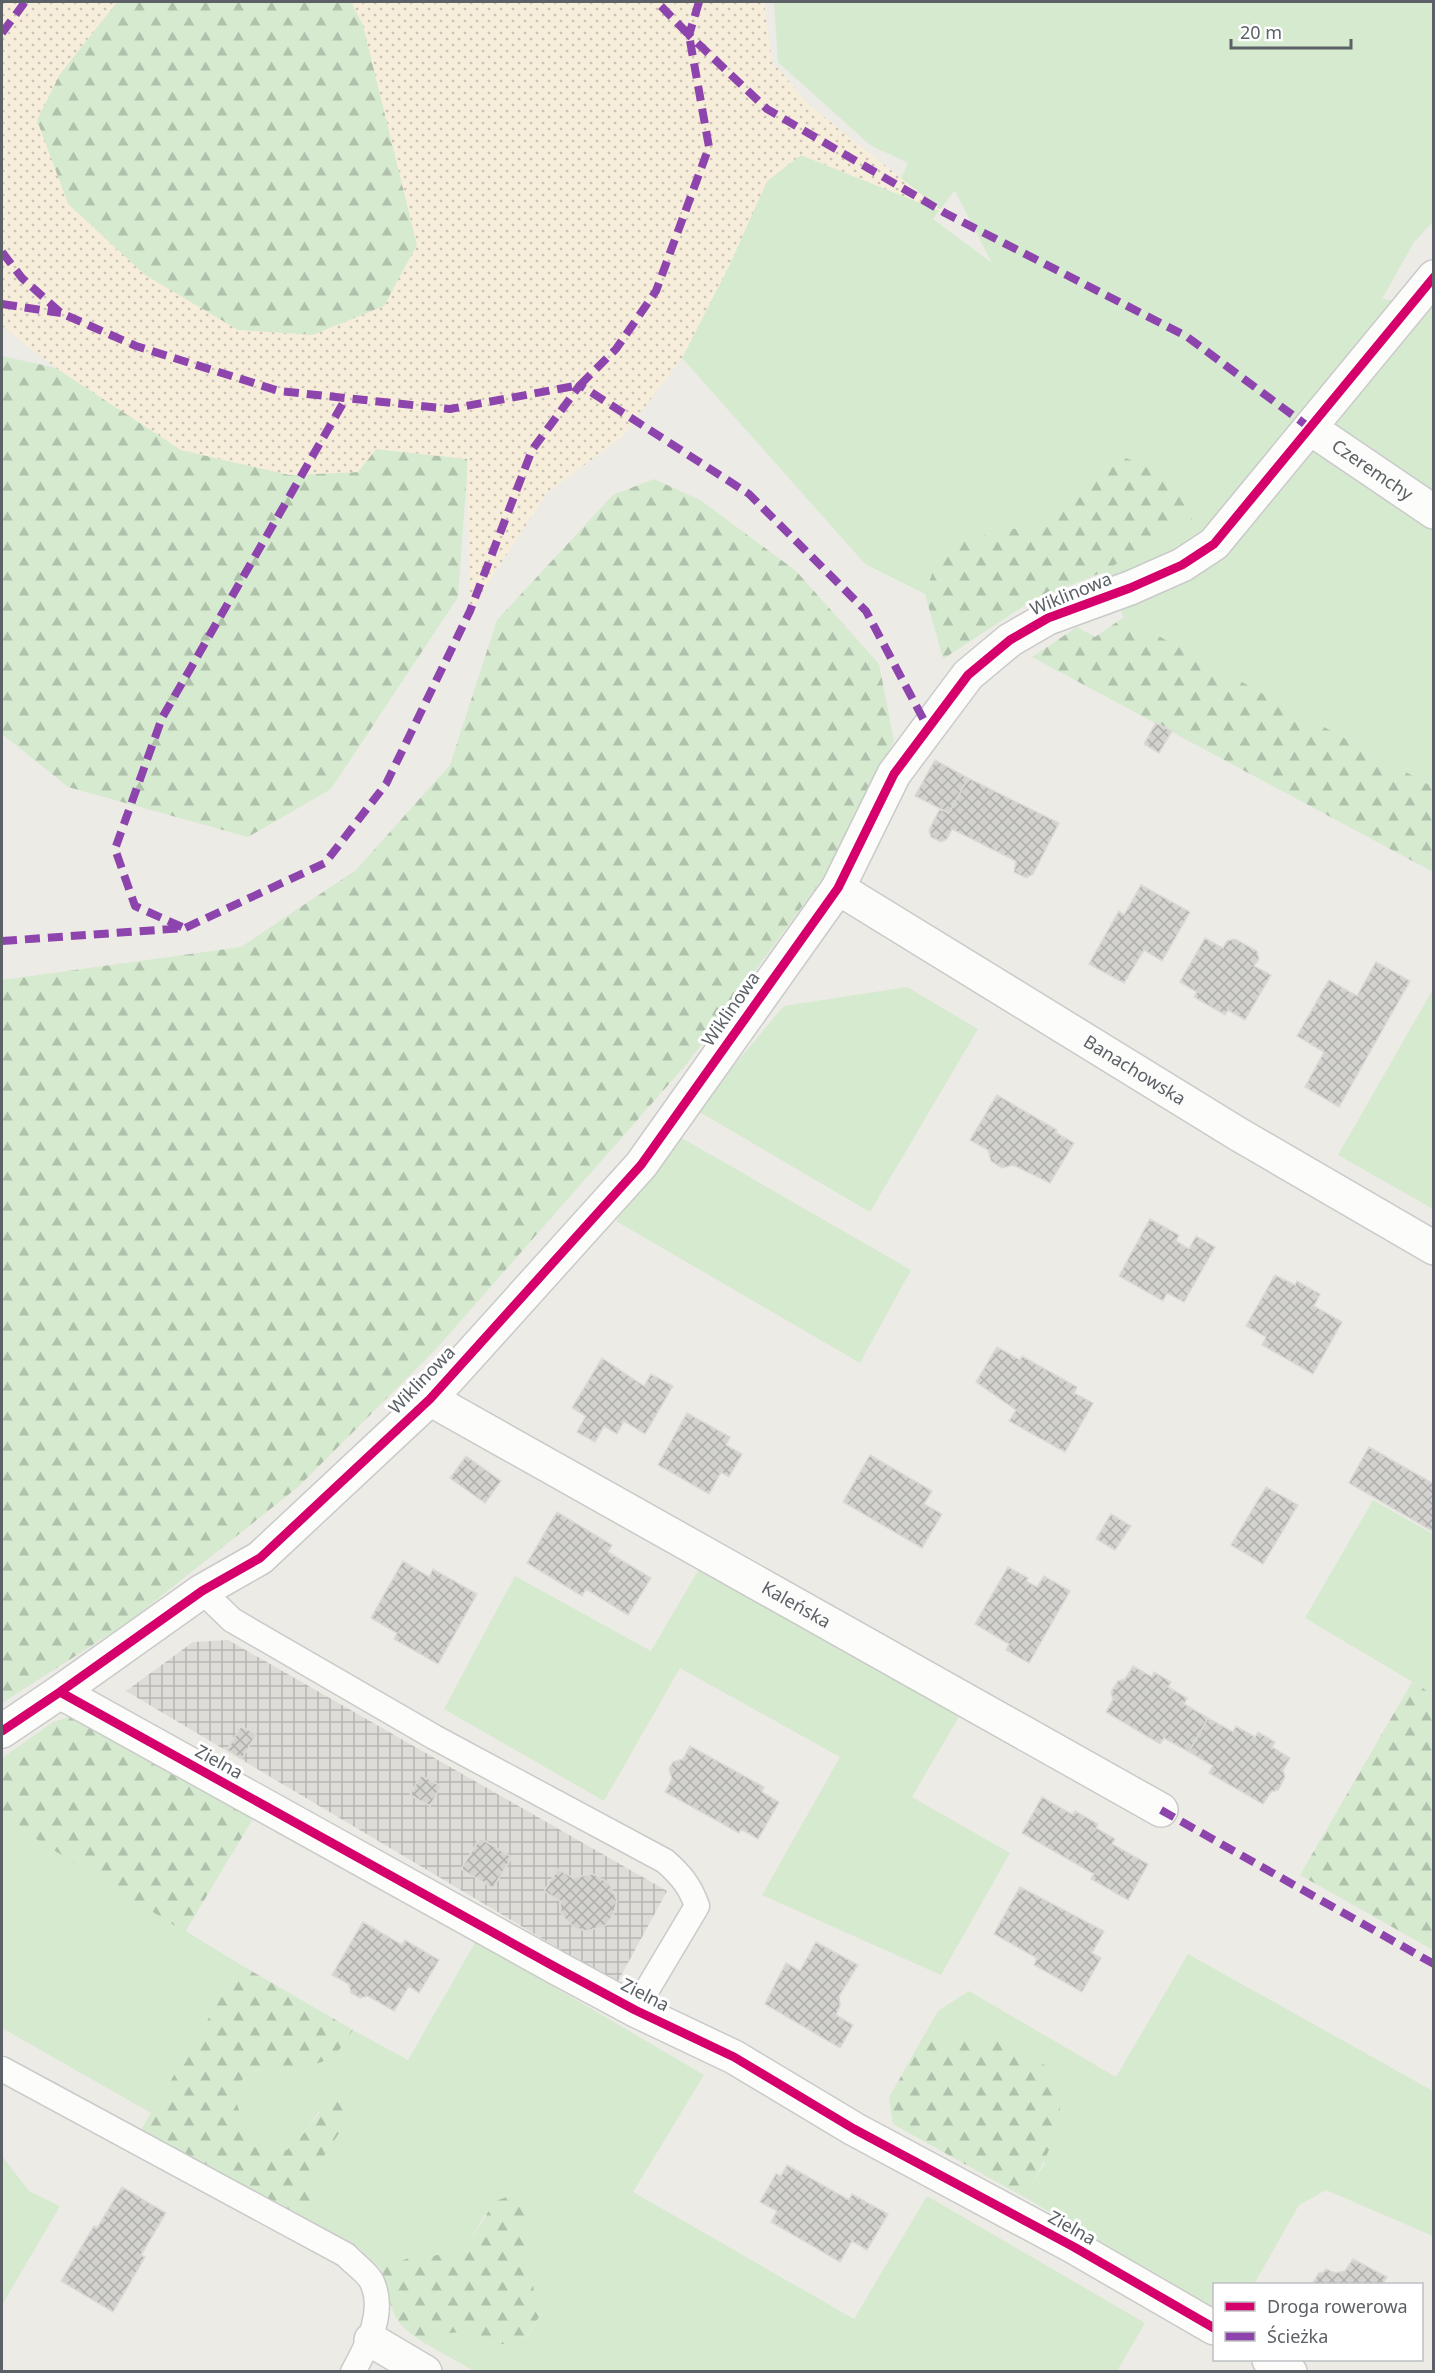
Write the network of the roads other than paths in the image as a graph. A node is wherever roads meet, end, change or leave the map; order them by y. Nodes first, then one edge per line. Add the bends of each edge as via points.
1 (1434, 277) edge
2 (1310, 428) junction
3 (1434, 512) edge
4 (838, 888) junction
5 (1434, 1248) edge
6 (430, 1399) junction
7 (202, 1591) junction
8 (60, 1692) junction
9 (2, 1731) edge
10 (1161, 1810) dead end
11 (635, 2010) junction
12 (2, 2069) edge
13 (1213, 2327) edge
14 (371, 2340) junction
15 (1271, 2361) edge
16 (353, 2372) edge
17 (425, 2372) edge
18 (1290, 2372) edge

1 - 2 street, Wiklinowa
2 - 3 street, Czeremchy
2 - 4 street, Wiklinowa via 1214,544 1141,583 1048,618 1010,640 968,675 894,774
4 - 5 street, Banachowska via 1238,1134
4 - 6 street, Wiklinowa via 641,1165
6 - 7 street, Wiklinowa via 260,1558
6 - 10 street, Kaleńska
7 - 8 street, Wiklinowa
7 - 11 lane via 232,1620 434,1737 665,1861 682,1876 697,1906
8 - 9 street, Wiklinowa
8 - 11 street, Zielna
11 - 13 street, Zielna via 734,2056 854,2128
12 - 14 lane via 346,2255 372,2281 376,2309
14 - 16 lane
14 - 17 street
15 - 18 street

